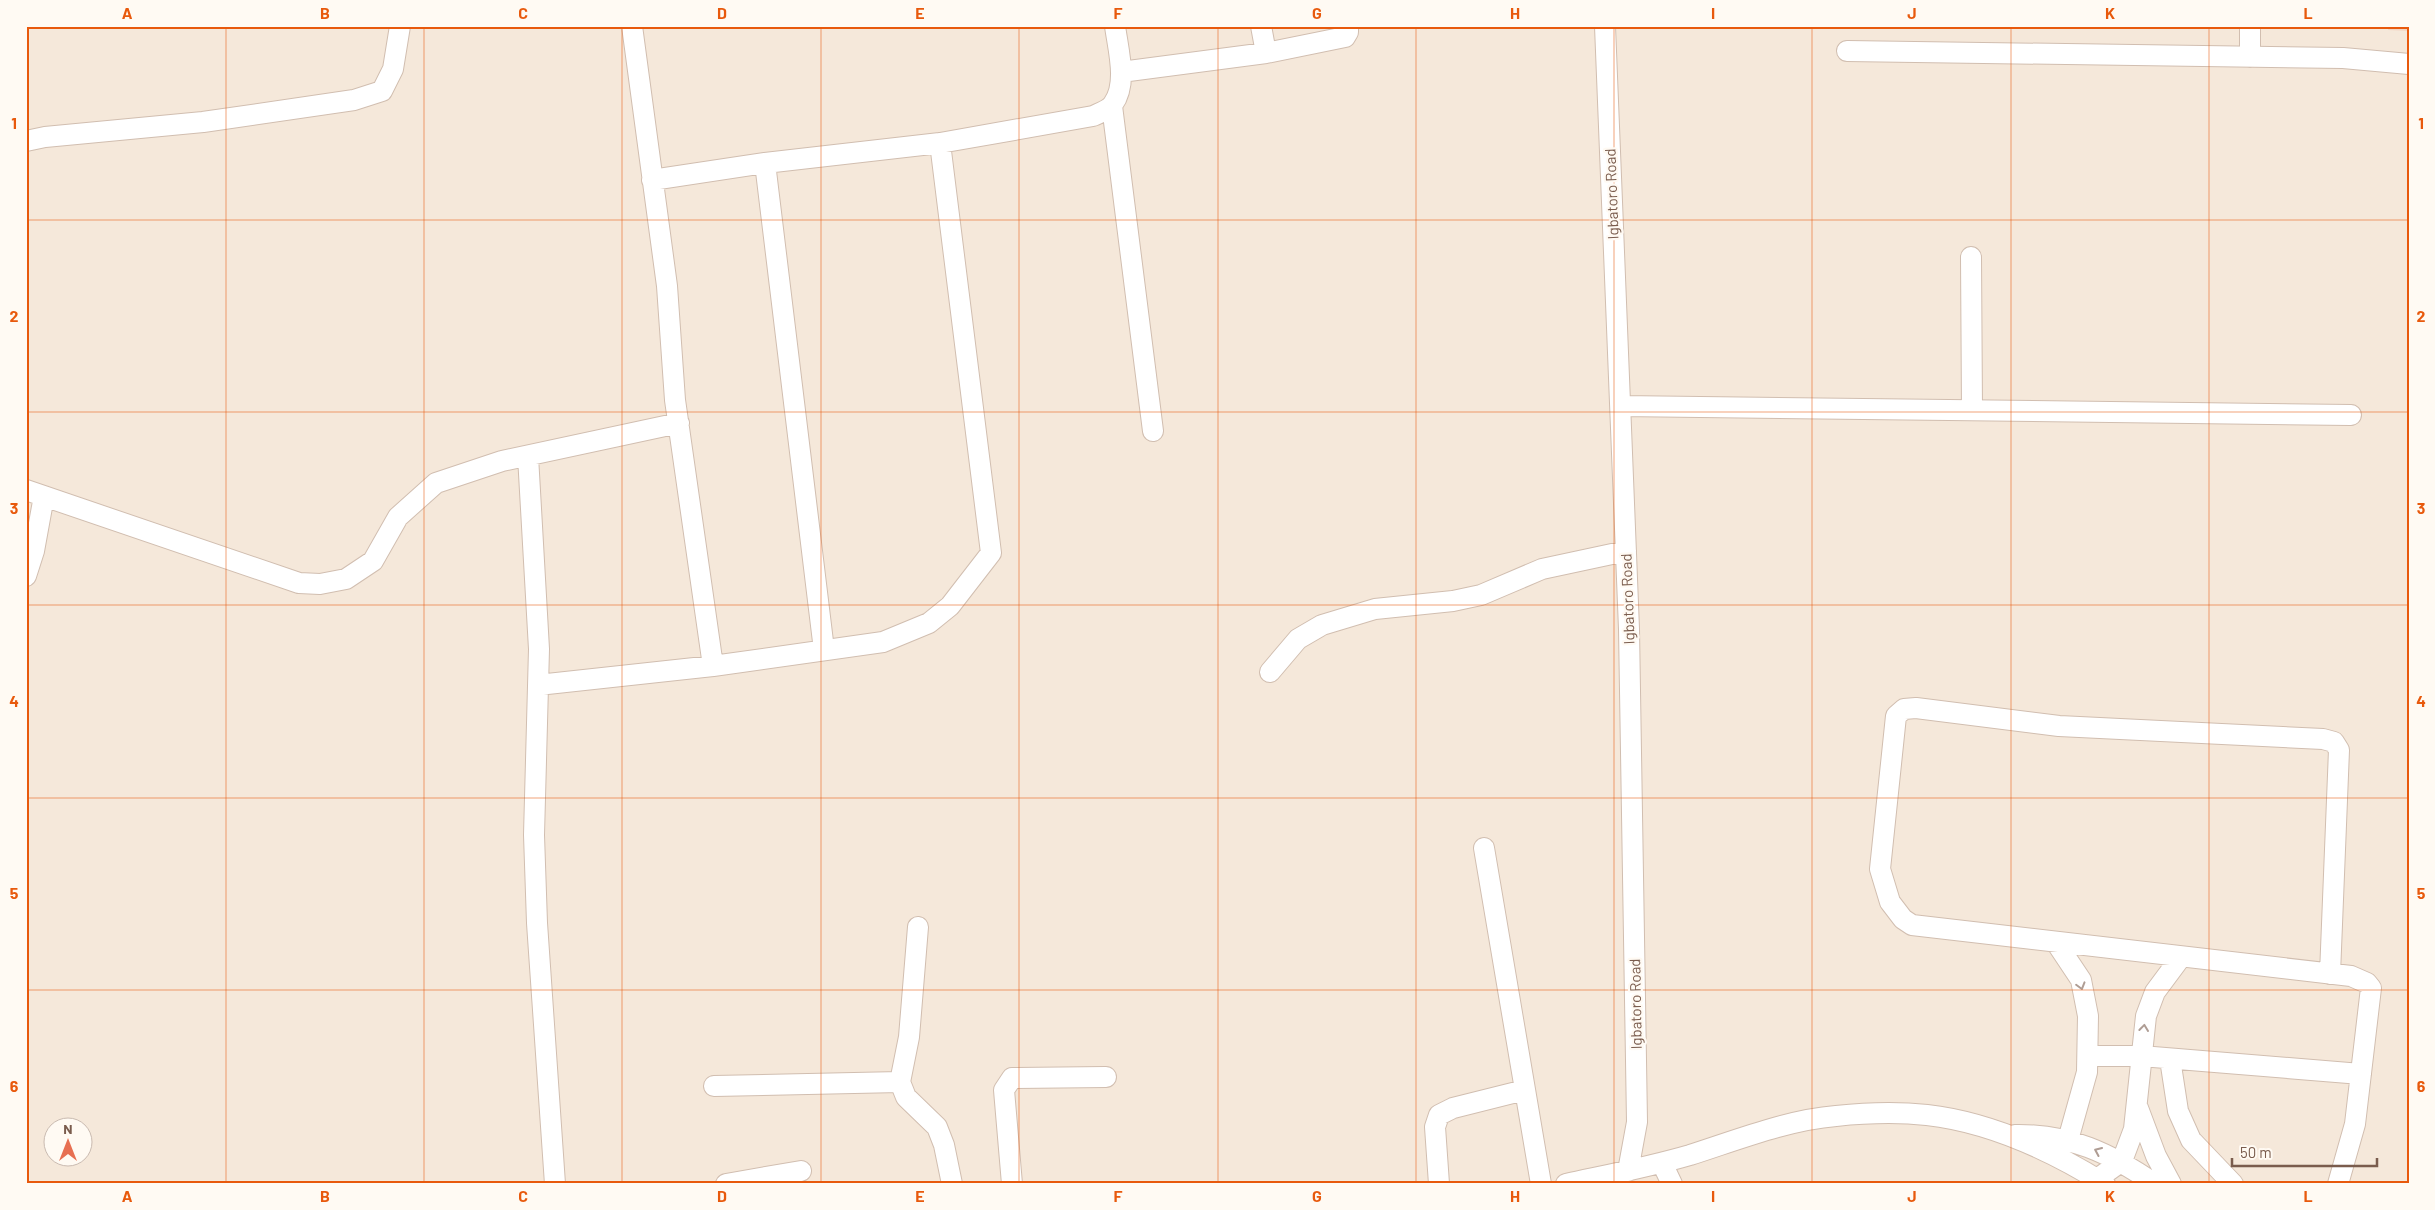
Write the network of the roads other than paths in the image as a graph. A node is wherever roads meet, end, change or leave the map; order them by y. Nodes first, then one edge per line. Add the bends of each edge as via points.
1 (400, 26) edge
2 (632, 26) edge
3 (1116, 26) edge
4 (1261, 26) edge
5 (1348, 26) edge
6 (1605, 26) edge
7 (2250, 26) edge
8 (1847, 51) dead end
9 (1266, 53) junction
10 (2250, 57) junction
11 (2409, 64) edge
12 (1120, 72) junction
13 (1112, 106) junction
14 (26, 141) edge
15 (940, 143) junction
16 (765, 163) junction
17 (652, 180) junction
18 (1971, 257) dead end
19 (1620, 406) junction
20 (1972, 410) junction
21 (2351, 416) dead end
22 (679, 422) junction
23 (1153, 432) dead end
24 (528, 456) junction
25 (35, 493) edge
26 (1626, 551) junction
27 (26, 576) edge
28 (824, 650) junction
29 (713, 666) junction
30 (1270, 672) dead end
31 (538, 686) junction
32 (1484, 848) dead end
33 (918, 927) dead end
34 (2057, 944) junction
35 (2181, 957) junction
36 (2330, 974) junction
37 (2088, 1056) junction
38 (2141, 1056) junction
39 (2170, 1059) junction
40 (2361, 1074) junction
41 (1106, 1077) dead end
42 (900, 1082) junction
43 (714, 1086) dead end
44 (1525, 1090) junction
45 (2136, 1102) junction
46 (2005, 1135) junction
47 (2068, 1140) junction
48 (2122, 1161) junction
49 (1662, 1163) junction
50 (1628, 1170) junction
51 (801, 1171) dead end
52 (2101, 1181) edge
53 (555, 1184) edge
54 (726, 1184) edge
55 (952, 1184) edge
56 (1012, 1184) edge
57 (1439, 1184) edge
58 (1541, 1184) edge
59 (1566, 1184) edge
60 (1672, 1184) edge
61 (2155, 1184) edge
62 (2171, 1184) edge
63 (2233, 1184) edge
64 (2338, 1184) edge

1 - 14 street via 393,70 382,90 354,100 203,122
2 - 17 street
3 - 12 street
4 - 9 street
5 - 9 street via 1344,36
6 - 19 street, Igbatoro Road
7 - 10 street
8 - 10 street
9 - 12 street
10 - 11 street via 2343,58
12 - 13 street via 1118,95
13 - 15 street via 1093,116
13 - 23 street
15 - 16 street
15 - 28 street via 991,553 950,606 929,623 884,642
16 - 17 street
16 - 28 street
17 - 22 street
18 - 20 street
19 - 20 street
19 - 26 street, Igbatoro Road
20 - 21 street
22 - 24 street
22 - 29 street
24 - 25 street via 502,461 436,483 398,517 373,561 346,579 320,584 299,583
24 - 31 street via 539,649
25 - 27 street via 34,551
26 - 30 street via 1542,569 1481,595 1375,609 1322,625 1298,638
26 - 50 street, Igbatoro Road via 1638,1122
28 - 29 street
29 - 31 street
31 - 53 street via 534,835 537,923
32 - 44 street
33 - 42 street via 909,1037
34 - 35 street
34 - 36 street via 1912,926 1890,902 1880,869 1896,716 1904,709 2059,726 2334,742 2339,750
34 -> 37 street via 2081,980 2088,1016
35 - 36 street
38 -> 35 street via 2146,1016 2155,992
36 - 40 street via 2351,976 2371,988
37 - 38 street
37 - 47 street via 2087,1072
38 - 39 street
38 - 45 street
39 - 40 street
39 - 63 street via 2178,1111 2191,1140
40 - 64 street via 2355,1124
41 - 56 street via 1012,1078 1004,1090
42 - 43 street
42 - 55 street via 906,1097 937,1127
44 - 57 street via 1453,1108 1439,1115 1436,1127
44 - 58 street
45 - 48 street via 2134,1129
45 - 62 street via 2156,1156
46 - 47 street via 2041,1134
46 - 49 street via 1927,1115 1835,1116 1794,1124
46 - 52 street via 2053,1155
48 -> 47 street
48 - 52 street
48 - 61 street
49 - 50 street
49 - 60 street
50 - 59 street
51 - 54 street

